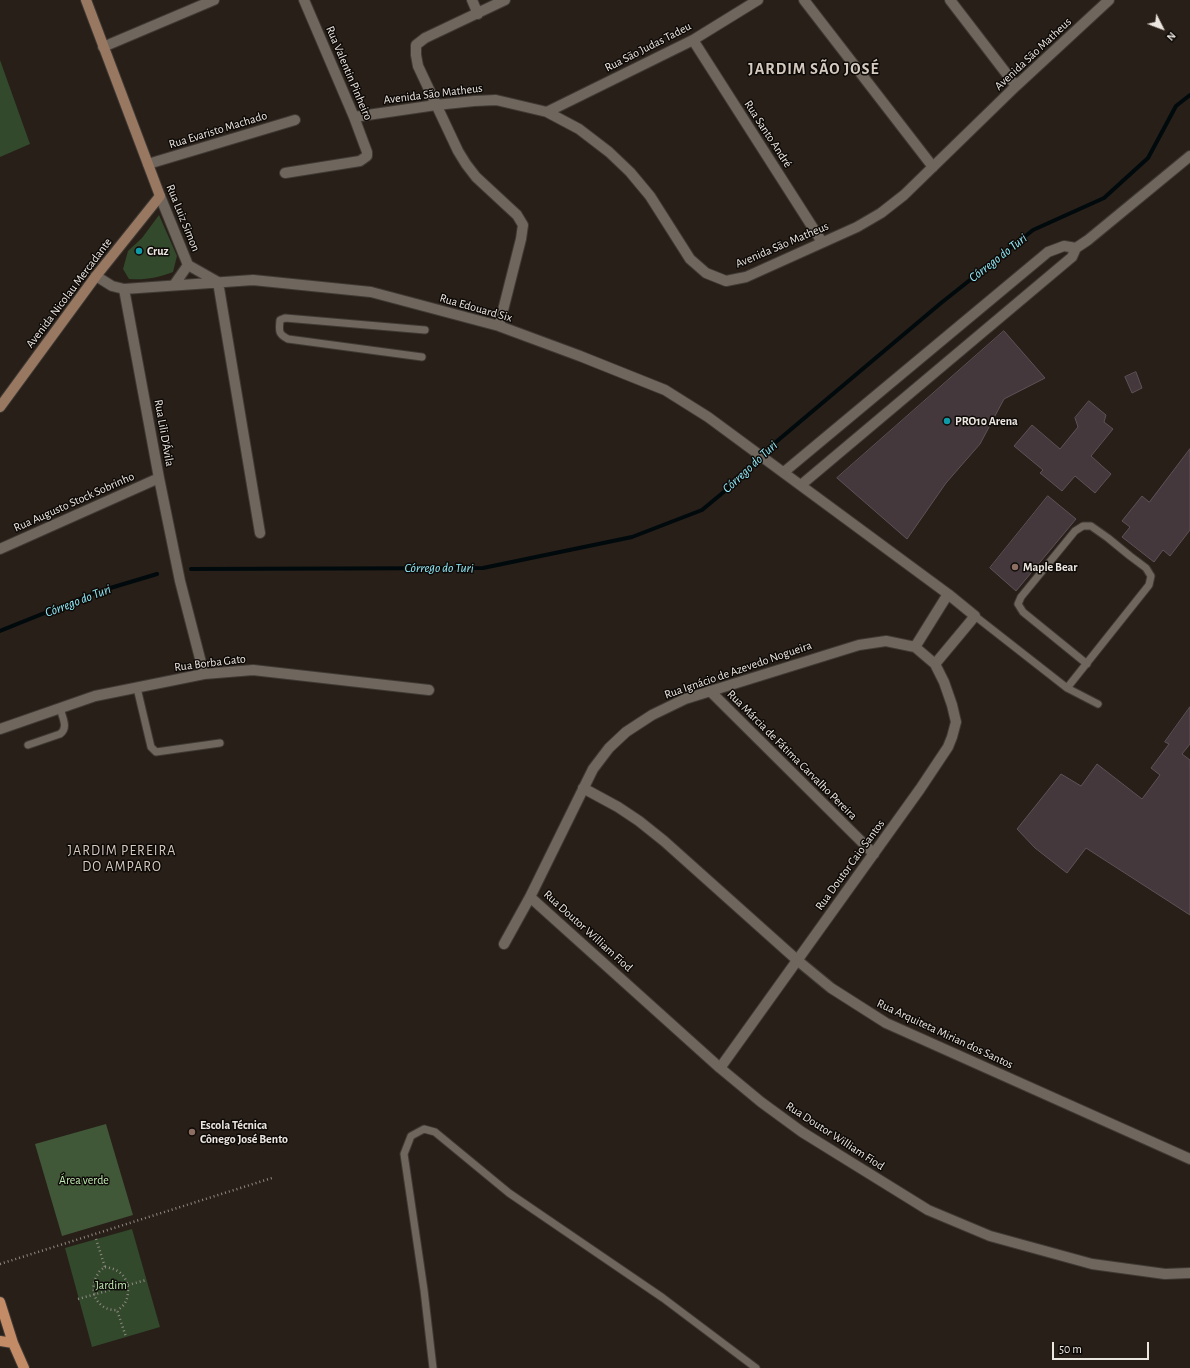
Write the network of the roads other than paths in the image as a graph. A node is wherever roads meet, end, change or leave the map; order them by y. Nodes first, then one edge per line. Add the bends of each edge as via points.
1 (86, 0) edge
2 (214, 0) edge
3 (304, 0) edge
4 (472, 0) edge
5 (505, 0) edge
6 (758, 0) edge
7 (804, 0) edge
8 (950, 0) edge
9 (1109, 0) edge
10 (1098, 4) edge
11 (478, 14) junction
12 (693, 40) junction
13 (103, 46) junction
14 (1016, 86) junction
15 (436, 105) junction
16 (547, 112) junction
17 (354, 117) junction
18 (295, 120) dead end
19 (1190, 156) edge
20 (148, 164) junction
21 (933, 168) junction
22 (285, 173) dead end
23 (160, 196) junction
24 (822, 242) junction
25 (1076, 248) junction
26 (188, 265) junction
27 (96, 276) junction
28 (218, 282) junction
29 (174, 285) junction
30 (124, 288) junction
31 (499, 326) junction
32 (425, 330) dead end
33 (422, 357) dead end
34 (0, 408) edge
35 (784, 472) junction
36 (159, 478) junction
37 (801, 485) junction
38 (260, 533) dead end
39 (0, 550) edge
40 (948, 594) junction
41 (975, 616) junction
42 (915, 647) junction
43 (935, 664) junction
44 (1087, 664) junction
45 (204, 674) junction
46 (137, 688) junction
47 (1067, 688) junction
48 (429, 690) dead end
49 (710, 691) junction
50 (1098, 704) dead end
51 (60, 708) junction
52 (0, 729) edge
53 (220, 743) dead end
54 (28, 745) dead end
55 (583, 788) junction
56 (874, 854) junction
57 (530, 897) junction
58 (504, 944) dead end
59 (797, 960) junction
60 (720, 1068) junction
61 (1190, 1159) edge
62 (1190, 1273) edge
63 (0, 1302) edge
64 (0, 1341) edge
65 (13, 1343) junction
66 (24, 1368) edge
67 (432, 1368) edge
68 (756, 1368) edge

1 - 13 main road, Rua Luiz Simon
2 - 13 street
3 - 17 street, Rua Valentin Pinheiro
4 - 11 street
5 - 11 street
6 - 12 street, Rua São Judas Tadeu
7 - 21 street
8 - 14 street
9 - 10 street, Avenida São Matheus
10 - 14 street, Avenida São Matheus
11 - 15 street via 425,38 416,45 418,66
12 - 16 street, Rua São Judas Tadeu
12 - 24 street, Rua Santo André
13 - 20 main road, Rua Luiz Simon
14 - 21 street, Avenida São Matheus
15 - 16 street, Avenida São Matheus via 496,100
15 - 17 street, Avenida São Matheus
15 - 31 street via 466,164 523,225
16 - 24 street, Avenida São Matheus via 579,129 630,172 650,196 690,259 706,272 726,281 746,277
17 - 22 street, Rua Valentin Pinheiro via 367,156 360,161
18 - 20 street, Rua Evaristo Machado
19 - 25 street
20 - 23 main road, Rua Luiz Simon
21 - 24 street, Avenida São Matheus via 881,213
23 - 26 street, Rua Luiz Simon
23 - 27 main road, Avenida Nicolau Mercadante
25 - 35 street via 1064,246 1048,252
25 - 37 street via 1072,257
26 - 28 street, Rua Luiz Simon
26 - 29 street
27 - 30 street via 112,286
27 - 34 main road, Avenida Nicolau Mercadante
28 - 29 street, Rua Edouard Six
28 - 31 street, Rua Edouard Six via 253,280 372,292
28 - 38 street
29 - 30 street, Rua Edouard Six
30 - 36 street, Rua Lili D'Ávila
31 - 35 street, Rua Edouard Six via 665,390 708,417
32 - 33 lane via 285,318 280,320 279,331 288,339
35 - 37 street, Rua Edouard Six
36 - 39 street, Rua Augusto Stock Sobrinho
36 - 45 street, Rua Lili D'Ávila via 180,581
37 - 40 street, Rua Edouard Six
40 - 41 street, Rua Edouard Six
40 - 42 street
41 - 43 street
41 - 47 lane
42 - 43 street, Rua Ignácio de Azevedo Nogueira
42 - 49 street, Rua Ignácio de Azevedo Nogueira via 886,641 859,645
43 - 56 street, Rua Doutor Caio Santos via 944,682 956,722 952,737 942,758
44 - 44 lane via 1149,585 1151,576 1146,568 1091,526 1083,526 1075,531 1018,604 1023,612
44 - 47 lane
45 - 46 street, Rua Borba Gato
45 - 48 street, Rua Borba Gato via 253,670
46 - 51 street, Rua Borba Gato via 95,696
46 - 53 lane via 151,747 156,752
47 - 50 lane
49 - 55 street, Rua Ignácio de Azevedo Nogueira via 685,699 652,715 626,732 592,769
49 - 56 street, Rua Márcia de Fátima Carvalho Pereira
51 - 52 street, Rua Borba Gato
51 - 54 lane via 65,725 64,732
55 - 57 street, Rua Ignácio de Azevedo Nogueira
55 - 59 street, Rua Arquiteta Mirian dos Santos via 618,807 664,841
56 - 59 street, Rua Doutor Caio Santos
57 - 58 street, Rua Ignácio de Azevedo Nogueira
57 - 60 street, Rua Doutor William Fiod
59 - 60 street, Rua Doutor Caio Santos
59 - 61 street, Rua Arquiteta Mirian dos Santos via 831,988 886,1022
60 - 62 street, Rua Doutor William Fiod via 802,1132 928,1210 990,1236 1092,1264 1165,1274
63 - 65 main road
64 - 65 main road
65 - 66 main road
67 - 68 lane via 424,1290 404,1154 411,1136 424,1129 436,1132 510,1193 663,1298

